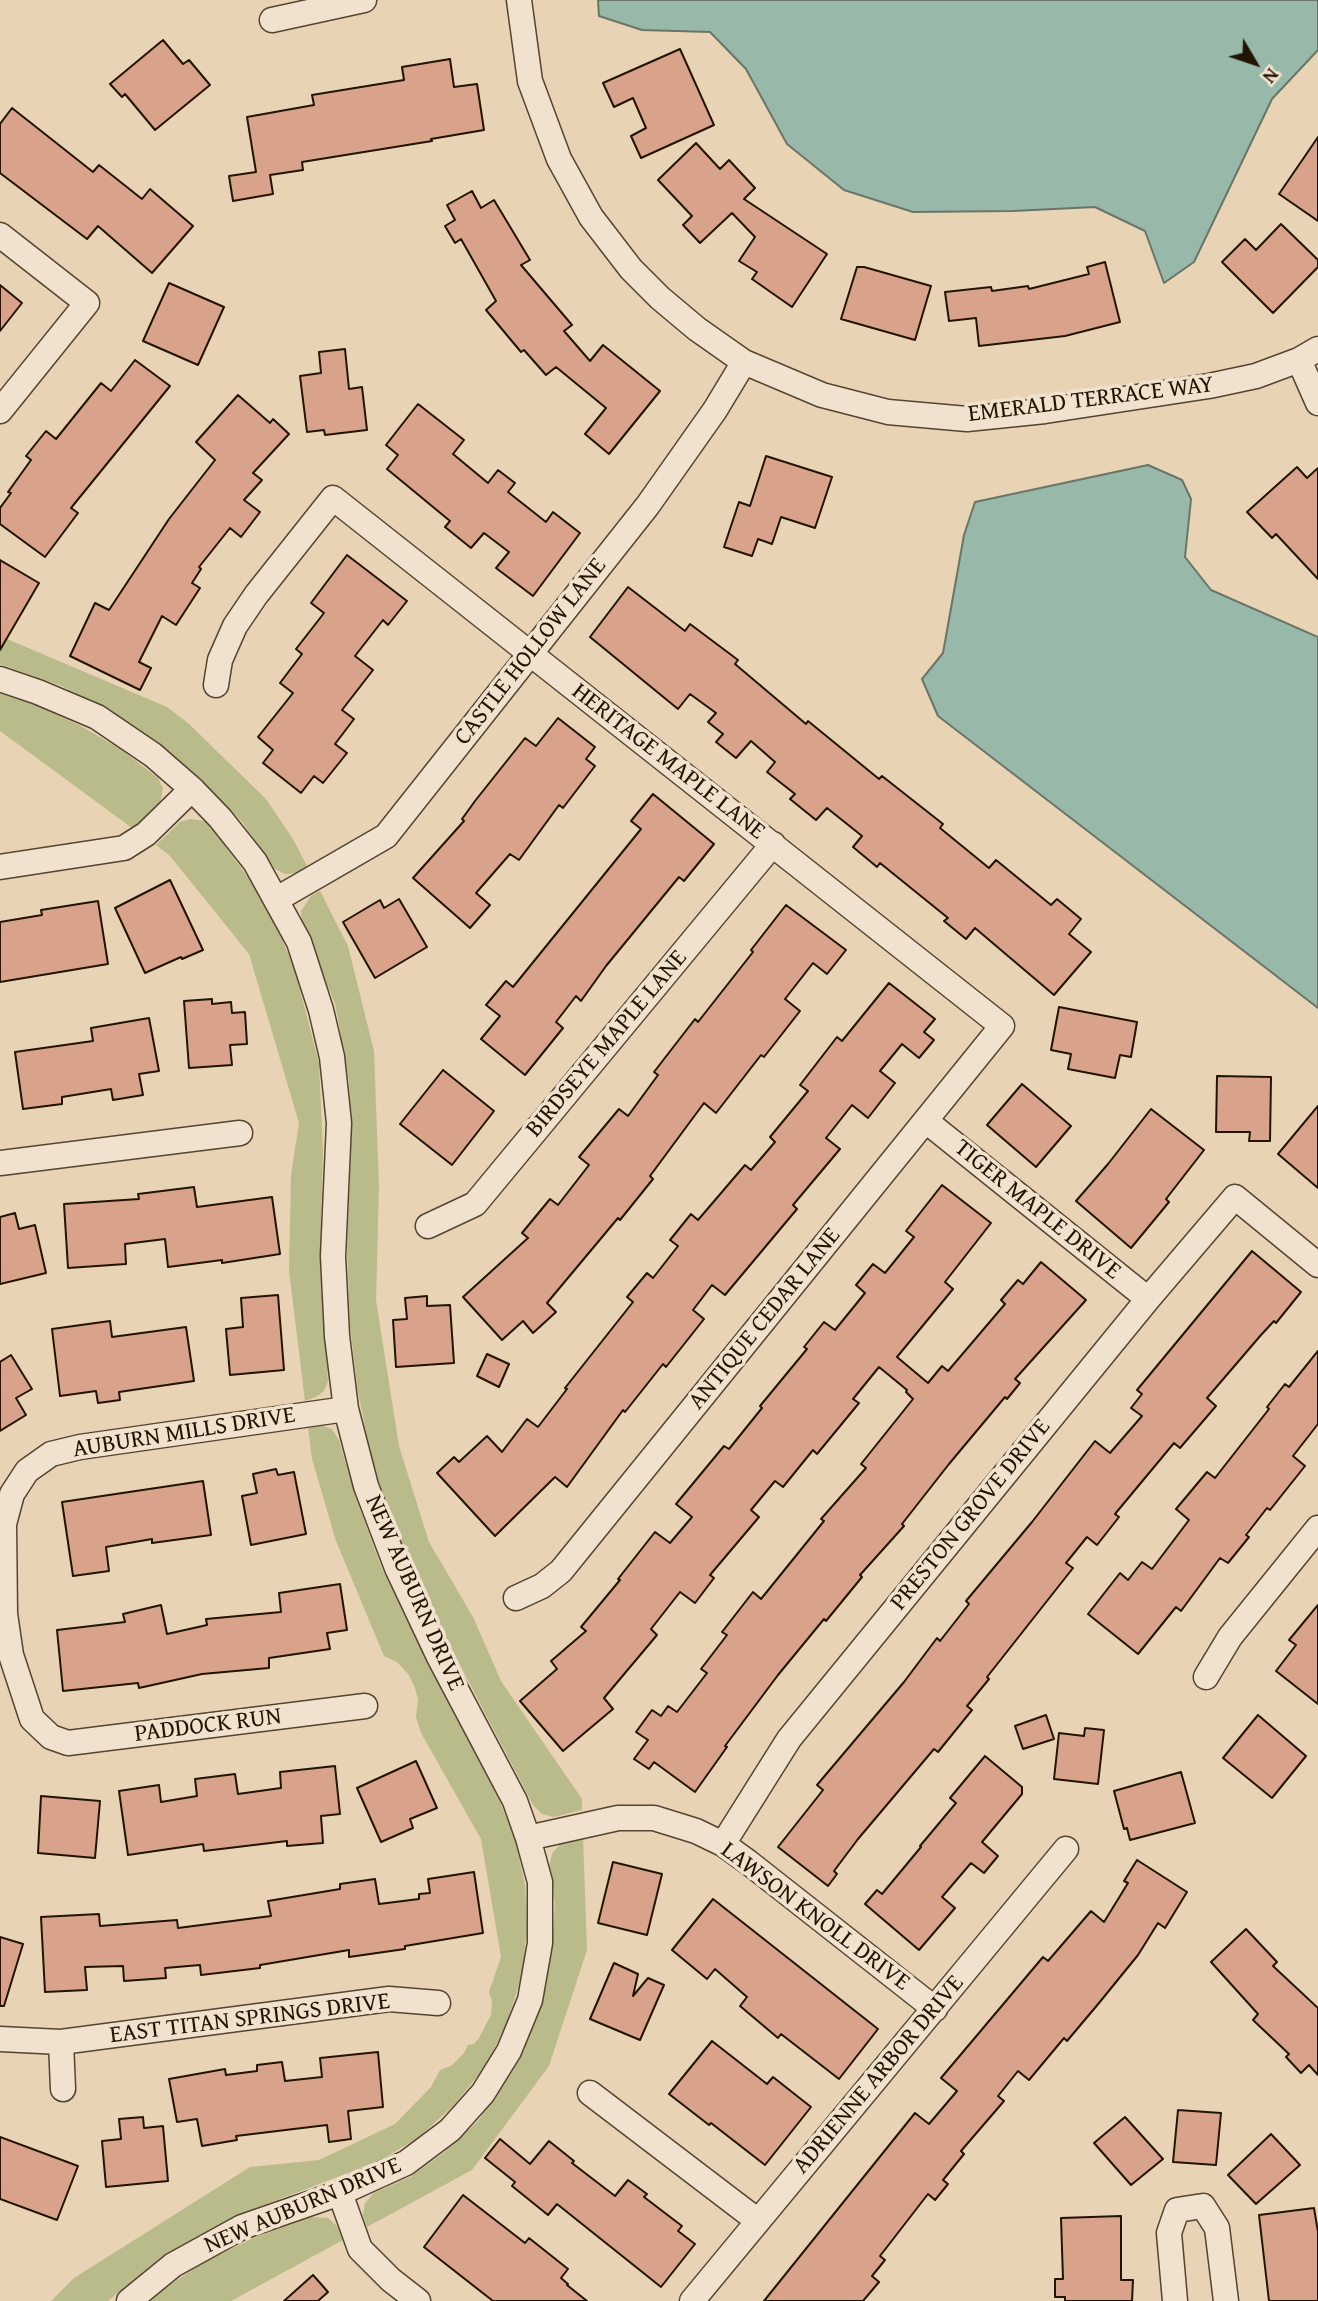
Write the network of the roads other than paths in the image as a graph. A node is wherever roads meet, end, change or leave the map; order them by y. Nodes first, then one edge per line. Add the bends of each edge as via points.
1 (365, 0) edge
2 (519, 0) edge
3 (272, 20) dead end
4 (0, 235) edge
5 (1308, 355) edge
6 (744, 362) junction
7 (1318, 403) edge
8 (0, 411) edge
9 (530, 653) junction
10 (0, 679) edge
11 (216, 685) dead end
12 (192, 789) junction
13 (773, 844) junction
14 (0, 867) edge
15 (277, 899) junction
16 (1002, 1026) joint
17 (926, 1121) junction
18 (240, 1133) dead end
19 (0, 1163) edge
20 (428, 1226) dead end
21 (1318, 1265) edge
22 (1148, 1299) junction
23 (346, 1409) junction
24 (1318, 1528) edge
25 (516, 1598) dead end
26 (3, 1614) edge
27 (1206, 1676) dead end
28 (365, 1706) dead end
29 (528, 1838) junction
30 (723, 1844) junction
31 (1066, 1849) dead end
32 (438, 2003) dead end
33 (934, 2008) junction
34 (0, 2039) edge
35 (61, 2042) junction
36 (62, 2089) dead end
37 (590, 2093) dead end
38 (340, 2193) junction
39 (758, 2221) junction
40 (129, 2301) edge
41 (418, 2301) edge
42 (692, 2301) edge
43 (1175, 2301) edge
44 (1226, 2301) edge

1 - 3 street
2 - 6 street, EMERALD TERRACE WAY via 530,81 559,159 591,217 660,298
4 - 8 street via 87,303
5 - 6 street, EMERALD TERRACE WAY via 1256,376 1209,386 967,419 888,412 822,396
5 - 7 street
6 - 9 street, CASTLE HOLLOW LANE via 648,505
9 - 11 street, HERITAGE MAPLE LANE via 333,498 235,626 220,660
9 - 13 street, HERITAGE MAPLE LANE
9 - 15 street, CASTLE HOLLOW LANE via 386,835
10 - 12 street, NEW AUBURN DRIVE via 97,717 153,755
12 - 14 street via 146,834 124,848
12 - 15 street, NEW AUBURN DRIVE via 256,862
13 - 16 street, HERITAGE MAPLE LANE
13 - 20 street, BIRDSEYE MAPLE LANE via 475,1204
15 - 23 street, NEW AUBURN DRIVE via 299,942 332,1056 339,1123 333,1256
16 - 17 street, ANTIQUE CEDAR LANE
17 - 22 street, TIGER MAPLE DRIVE
17 - 25 street, ANTIQUE CEDAR LANE via 561,1571
18 - 19 street
21 - 22 street, PRESTON GROVE DRIVE via 1235,1197
22 - 30 street, PRESTON GROVE DRIVE via 789,1739
23 - 26 street, AUBURN MILLS DRIVE via 51,1454 27,1471 12,1494 4,1524
23 - 29 street, NEW AUBURN DRIVE via 366,1486 397,1568 515,1801
24 - 27 street via 1230,1637
26 - 28 street, PADDOCK RUN via 32,1719 51,1737 68,1743
29 - 30 street, LAWSON KNOLL DRIVE via 618,1818 654,1818 696,1830
29 - 38 street, NEW AUBURN DRIVE via 540,1882 540,1943 530,2000 509,2051 483,2093 450,2130 406,2163
30 - 33 street, LAWSON KNOLL DRIVE
31 - 33 street, ADRIENNE ARBOR DRIVE
32 - 35 street, EAST TITAN SPRINGS DRIVE via 388,1999
33 - 39 street, ADRIENNE ARBOR DRIVE
34 - 35 street, EAST TITAN SPRINGS DRIVE
35 - 36 street
37 - 39 street
38 - 40 street, NEW AUBURN DRIVE via 242,2227 173,2265
38 - 41 street via 360,2249
39 - 42 street, ADRIENNE ARBOR DRIVE
43 - 44 street via 1169,2233 1177,2210 1203,2206 1217,2228

